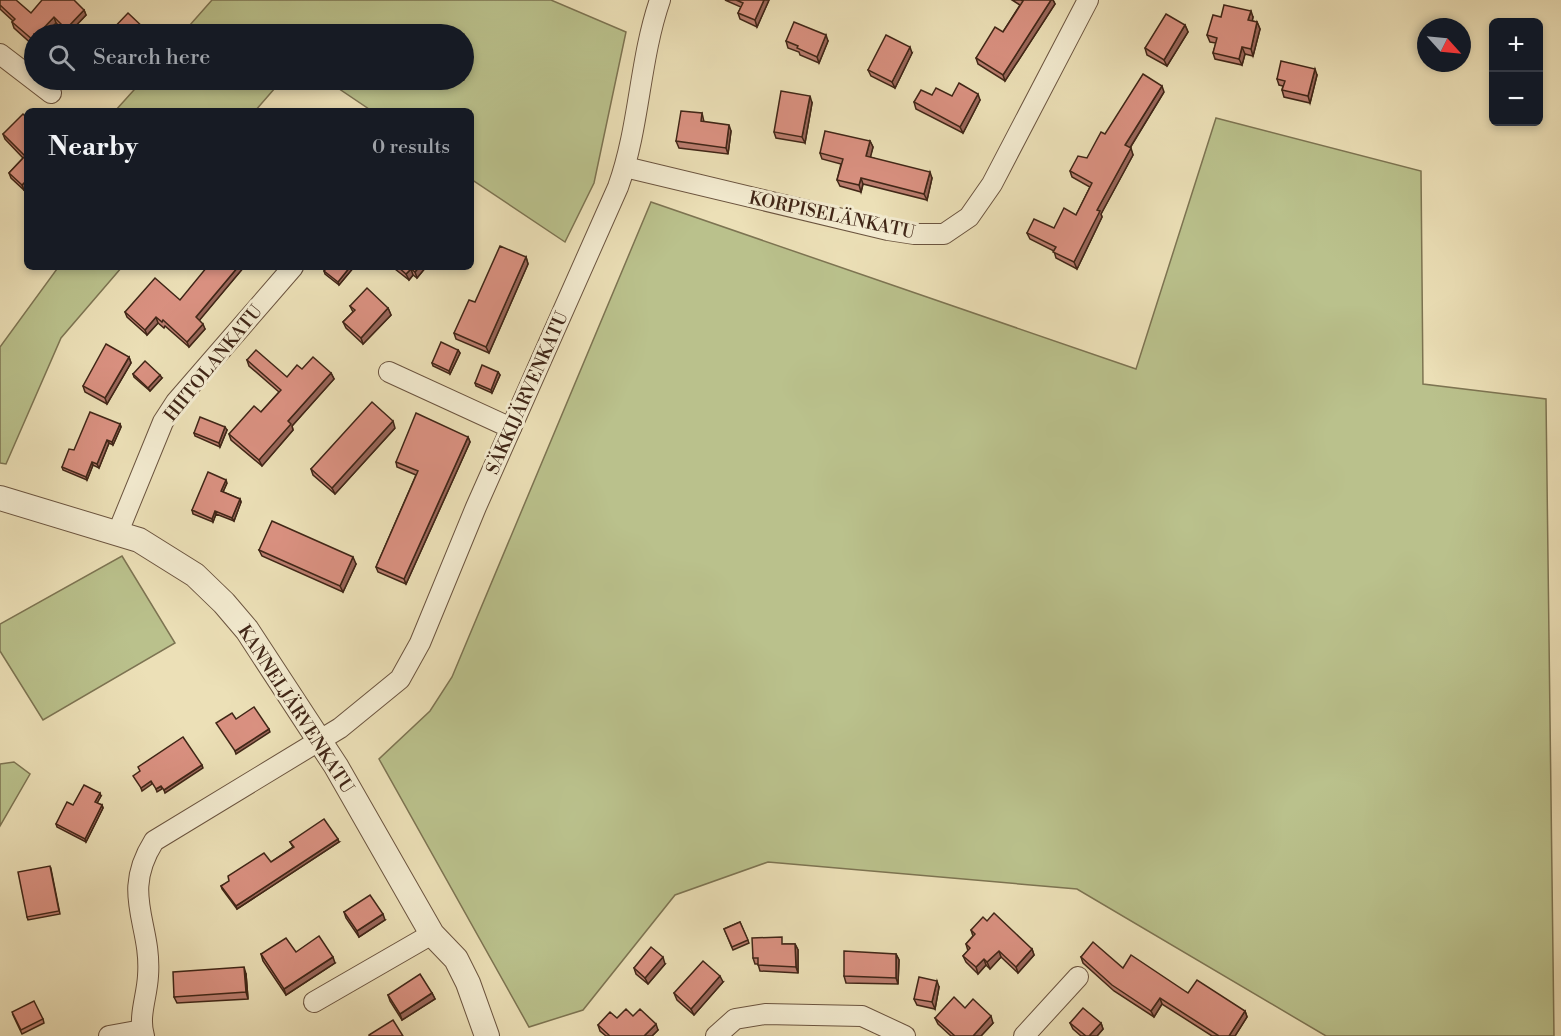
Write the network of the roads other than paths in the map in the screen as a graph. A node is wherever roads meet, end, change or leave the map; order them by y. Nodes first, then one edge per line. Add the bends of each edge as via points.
1 (660, 0) edge
2 (1088, 0) edge
3 (0, 54) edge
4 (24, 72) edge
5 (47, 90) edge
6 (51, 93) dead end
7 (625, 167) junction
8 (289, 270) edge
9 (389, 372) dead end
10 (511, 428) junction
11 (0, 498) edge
12 (118, 532) junction
13 (317, 740) junction
14 (432, 934) junction
15 (1078, 977) dead end
16 (314, 1002) dead end
17 (143, 1033) edge
18 (109, 1036) edge
19 (487, 1036) edge
20 (716, 1036) edge
21 (905, 1036) edge
22 (1024, 1036) edge

1 - 7 street, SÄKKIJÄRVENKATU
2 - 7 street, KORPISELÄNKATU via 992,184 969,217 944,234 888,230
3 - 4 street
5 - 6 street
7 - 10 street, SÄKKIJÄRVENKATU
8 - 12 street, HIITOLANKATU via 176,402
9 - 10 street
10 - 13 street, SÄKKIJÄRVENKATU via 420,643 400,679 340,728
11 - 12 street, KANNELJÄRVENKATU
12 - 13 street, KANNELJÄRVENKATU via 171,557 211,590 247,630
13 - 14 street, KANNELJÄRVENKATU via 336,766
13 - 17 street, SÄKKIJÄRVENKATU via 154,841 141,864 138,879 148,975 141,1013
14 - 16 street
14 - 19 street, KANNELJÄRVENKATU via 456,959
15 - 22 street
17 - 18 street
20 - 21 street via 735,1019 765,1014 862,1016

